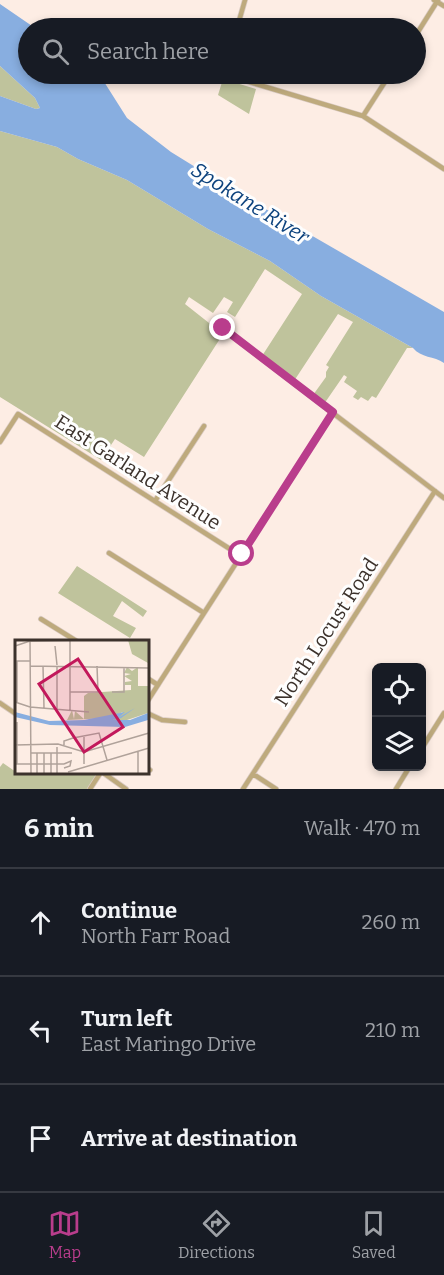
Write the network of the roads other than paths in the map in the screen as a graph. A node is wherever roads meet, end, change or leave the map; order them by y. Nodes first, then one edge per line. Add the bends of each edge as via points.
1 (245, 0) edge
2 (436, 1) edge
3 (444, 6) edge
4 (240, 18) edge
5 (426, 18) edge
6 (256, 84) edge
7 (384, 84) edge
8 (363, 116) junction
9 (444, 169) edge
10 (220, 320) dead end
11 (333, 412) junction
12 (204, 426) dead end
13 (0, 442) edge
14 (435, 491) junction
15 (444, 498) edge
16 (155, 501) junction
17 (109, 553) dead end
18 (241, 556) junction
19 (204, 613) junction
20 (41, 619) dead end
21 (75, 640) edge
22 (148, 679) edge
23 (158, 685) junction
24 (148, 700) edge
25 (0, 703) edge
26 (15, 713) edge
27 (148, 713) edge
28 (444, 713) edge
29 (185, 722) dead end
30 (426, 742) edge
31 (407, 771) edge
32 (100, 774) edge
33 (104, 774) edge
34 (252, 774) junction
35 (90, 789) edge
36 (126, 789) edge
37 (243, 789) edge
38 (276, 789) edge
39 (396, 789) edge

1 - 4 street
2 - 3 street
2 - 5 street
6 - 8 street
7 - 8 street
8 - 9 street
10 - 11 street via 227,333
11 - 14 street
11 - 18 street
12 - 16 street
13 - 16 street, East Garland Avenue via 18,414
14 - 15 street
14 - 34 street, North Locust Road
16 - 18 street, East Garland Avenue
17 - 19 street
18 - 19 street
19 - 23 street
20 - 21 street
22 - 23 street
23 - 24 street
25 - 26 street
27 - 29 street via 162,720
28 - 30 street
31 - 39 street
32 - 35 street
33 - 36 street
34 - 37 street, North Locust Road
34 - 38 street

